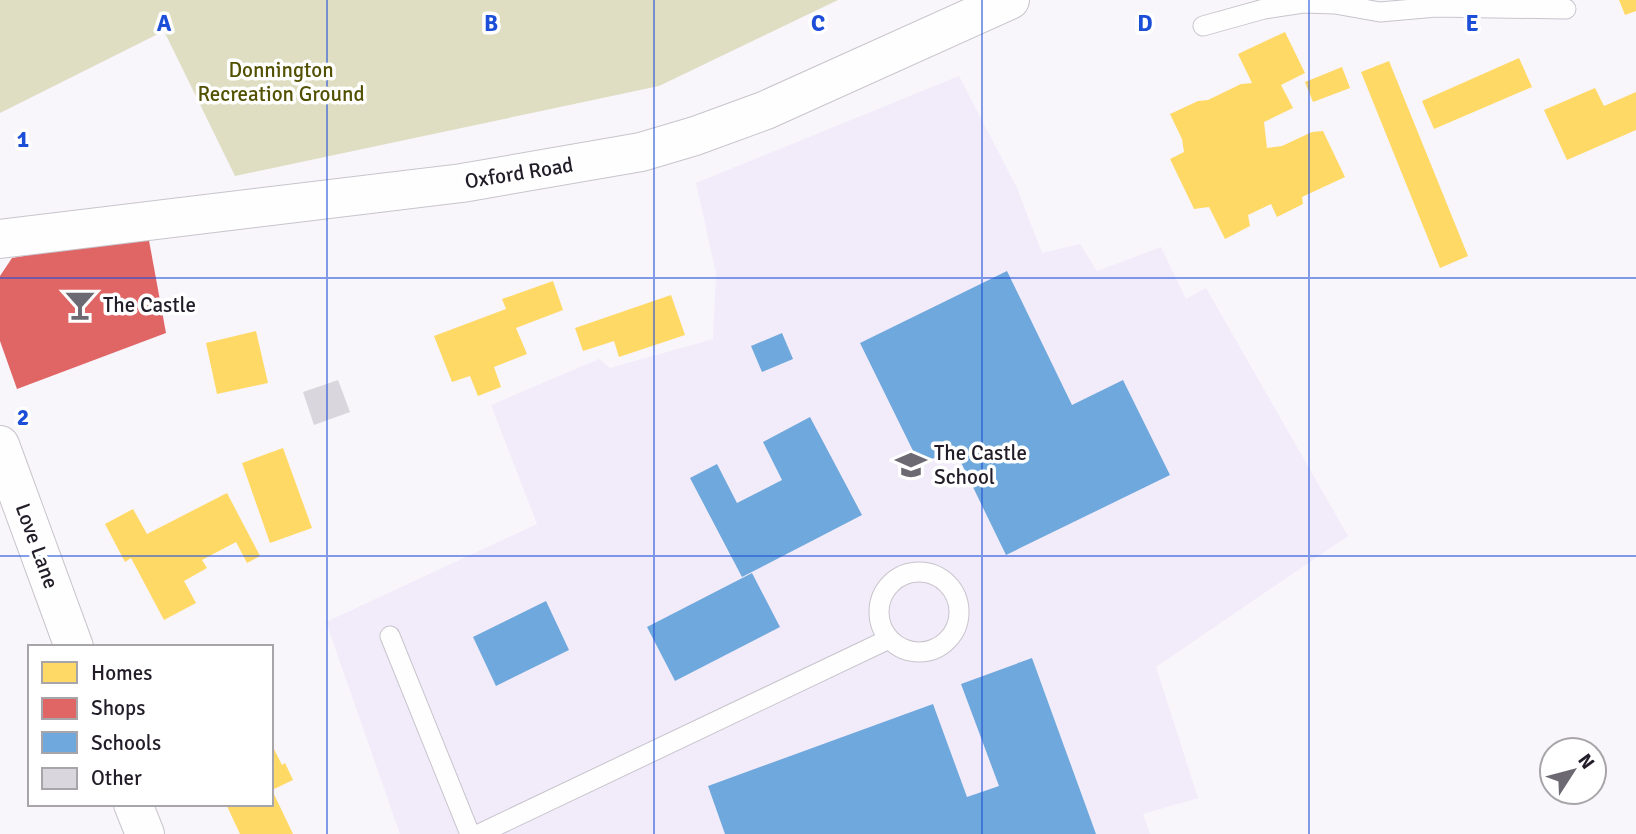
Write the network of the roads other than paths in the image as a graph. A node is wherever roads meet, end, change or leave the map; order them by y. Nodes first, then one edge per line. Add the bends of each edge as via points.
1 (1010, 0) edge
2 (1437, 3) edge
3 (1566, 9) dead end
4 (1203, 26) dead end
5 (0, 239) edge
6 (0, 445) edge
7 (390, 636) dead end
8 (889, 639) junction
9 (73, 645) edge
10 (135, 806) edge
11 (145, 834) edge
12 (470, 834) edge
13 (479, 834) edge

1 - 5 main road, Oxford Road via 766,110 641,152 462,183
2 - 3 lane
2 - 4 lane via 1380,12 1303,3
6 - 9 main road, Love Lane
7 - 12 lane
8 - 8 lane via 881,628 879,602 894,579 920,571 945,581 958,604 959,617 948,640 937,648 911,652
8 - 13 lane
10 - 11 main road

